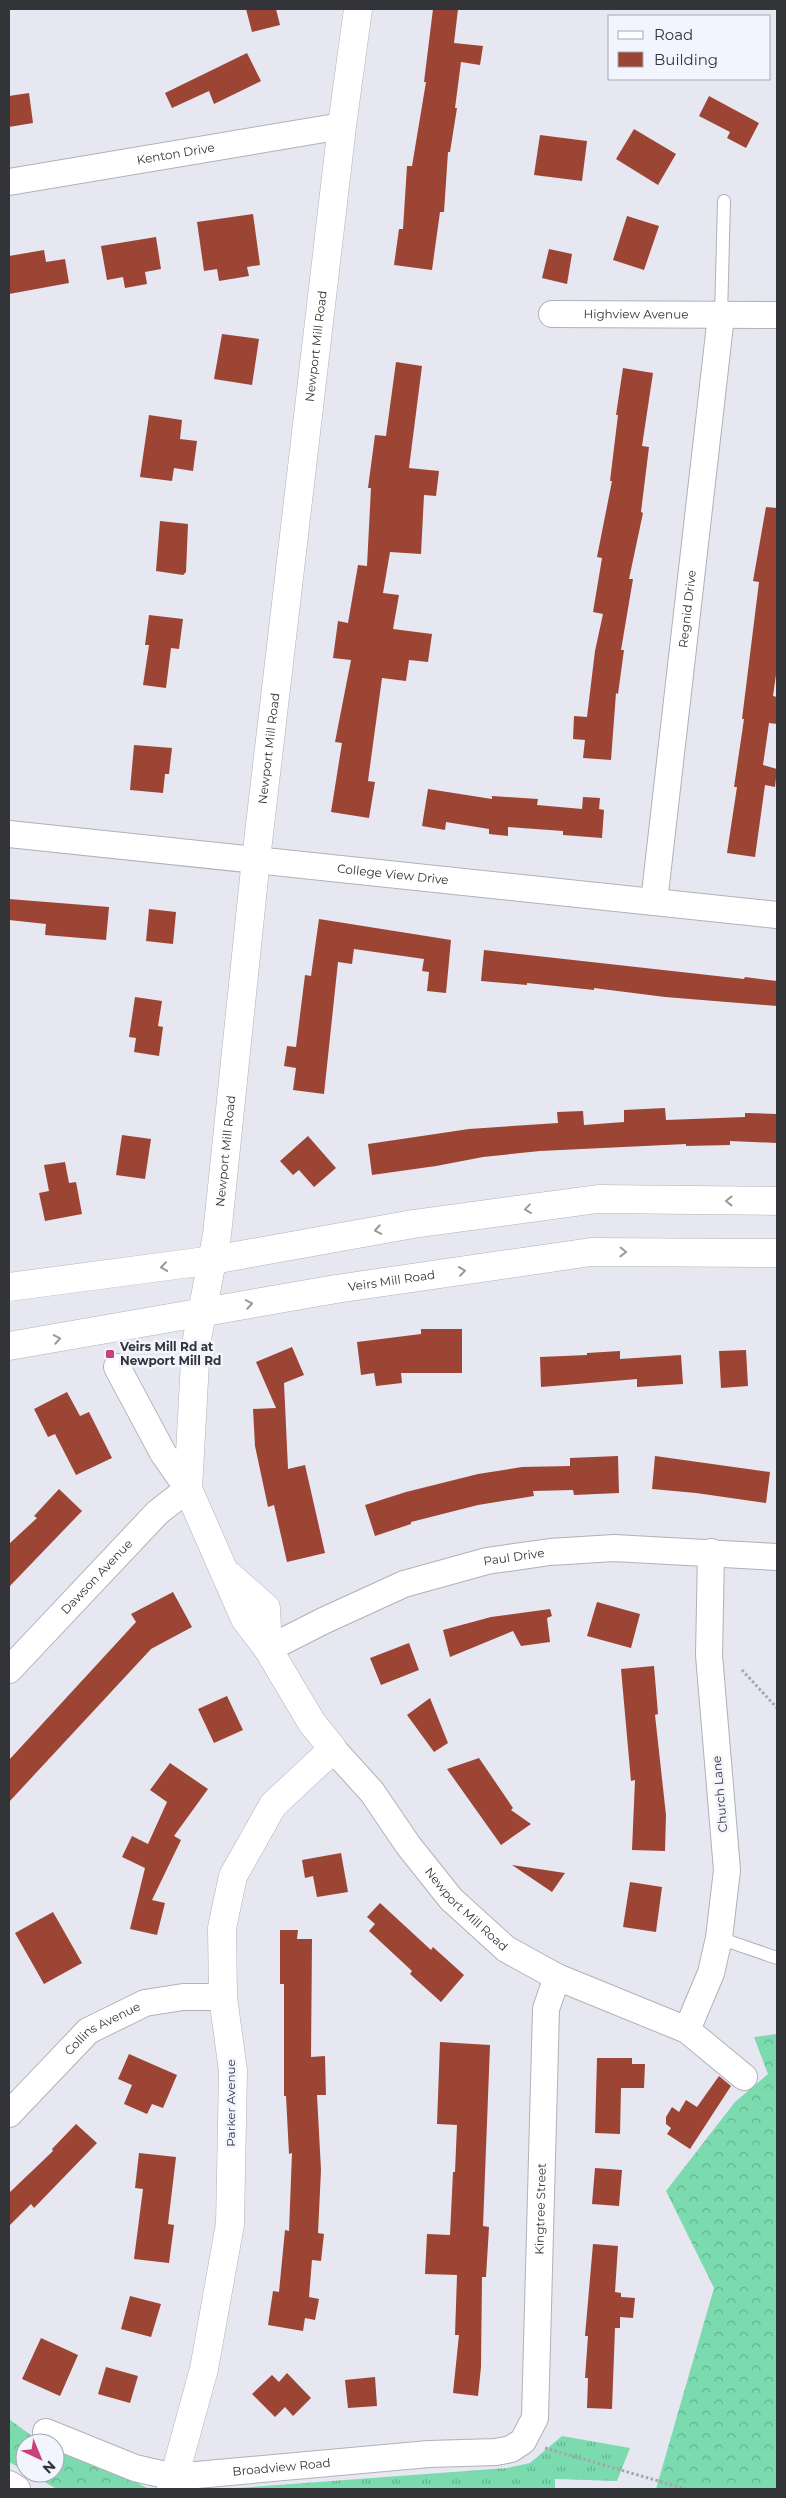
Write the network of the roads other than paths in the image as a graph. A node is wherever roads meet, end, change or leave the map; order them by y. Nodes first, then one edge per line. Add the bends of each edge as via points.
1 (358, 9) edge
2 (342, 126) junction
3 (9, 182) edge
4 (724, 201) dead end
5 (552, 314) dead end
6 (777, 315) edge
7 (721, 316) junction
8 (9, 834) edge
9 (256, 859) junction
10 (654, 902) junction
11 (777, 915) edge
12 (777, 1201) edge
13 (777, 1253) edge
14 (213, 1260) junction
15 (9, 1287) edge
16 (201, 1313) junction
17 (9, 1346) edge
18 (117, 1367) dead end
19 (188, 1489) junction
20 (711, 1552) junction
21 (777, 1557) edge
22 (268, 1649) junction
23 (9, 1670) edge
24 (333, 1749) junction
25 (719, 1938) junction
26 (777, 1958) edge
27 (557, 1976) junction
28 (223, 1997) junction
29 (687, 2030) junction
30 (744, 2077) dead end
31 (9, 2114) edge
32 (46, 2432) dead end
33 (523, 2441) joint
34 (172, 2483) edge
35 (9, 2484) edge
36 (18, 2489) edge

1 - 2 street, Newport Mill Road
2 - 3 street, Kenton Drive
2 - 9 street, Newport Mill Road
4 - 7 lane
5 - 7 street, Highview Avenue
6 - 7 street, Highview Avenue
7 - 10 street, Regnid Drive
8 - 9 street, College View Drive
9 - 10 street, College View Drive
9 - 14 street, Newport Mill Road
10 - 11 street, College View Drive
12 -> 14 street via 598,1199 413,1224
16 -> 13 street, Veirs Mill Road via 336,1289 591,1252
14 -> 15 street
14 - 16 street, Newport Mill Road
17 -> 16 street, Veirs Mill Road
16 - 19 street, Newport Mill Road via 196,1344
18 - 19 street, Newport Mill Road via 163,1453
19 - 22 street, Newport Mill Road via 245,1619
19 - 23 street, Dawson Avenue via 158,1512
20 - 21 street, Paul Drive
20 - 22 street, Paul Drive via 614,1548 550,1552 487,1562 404,1584
20 - 25 street, Church Lane via 709,1655 727,1870
22 - 24 street, Newport Mill Road via 312,1723
24 - 27 street, Newport Mill Road via 372,1792 408,1845 451,1899 506,1949
24 - 28 street, Parker Avenue via 274,1804 234,1876 222,1928
25 - 26 lane
25 - 29 street, Church Lane via 711,1973
27 - 29 street, Newport Mill Road
27 - 33 street, Kingtree Street via 546,2009 534,2418
28 - 31 street, Collins Avenue via 183,1996 145,2003 88,2031
28 - 34 street, Parker Avenue via 233,2071 230,2224 204,2368
29 - 30 street, Newport Mill Road
32 - 34 street, Broadview Road
33 - 34 street, Broadview Road via 511,2449 496,2452 429,2454
35 - 36 street

